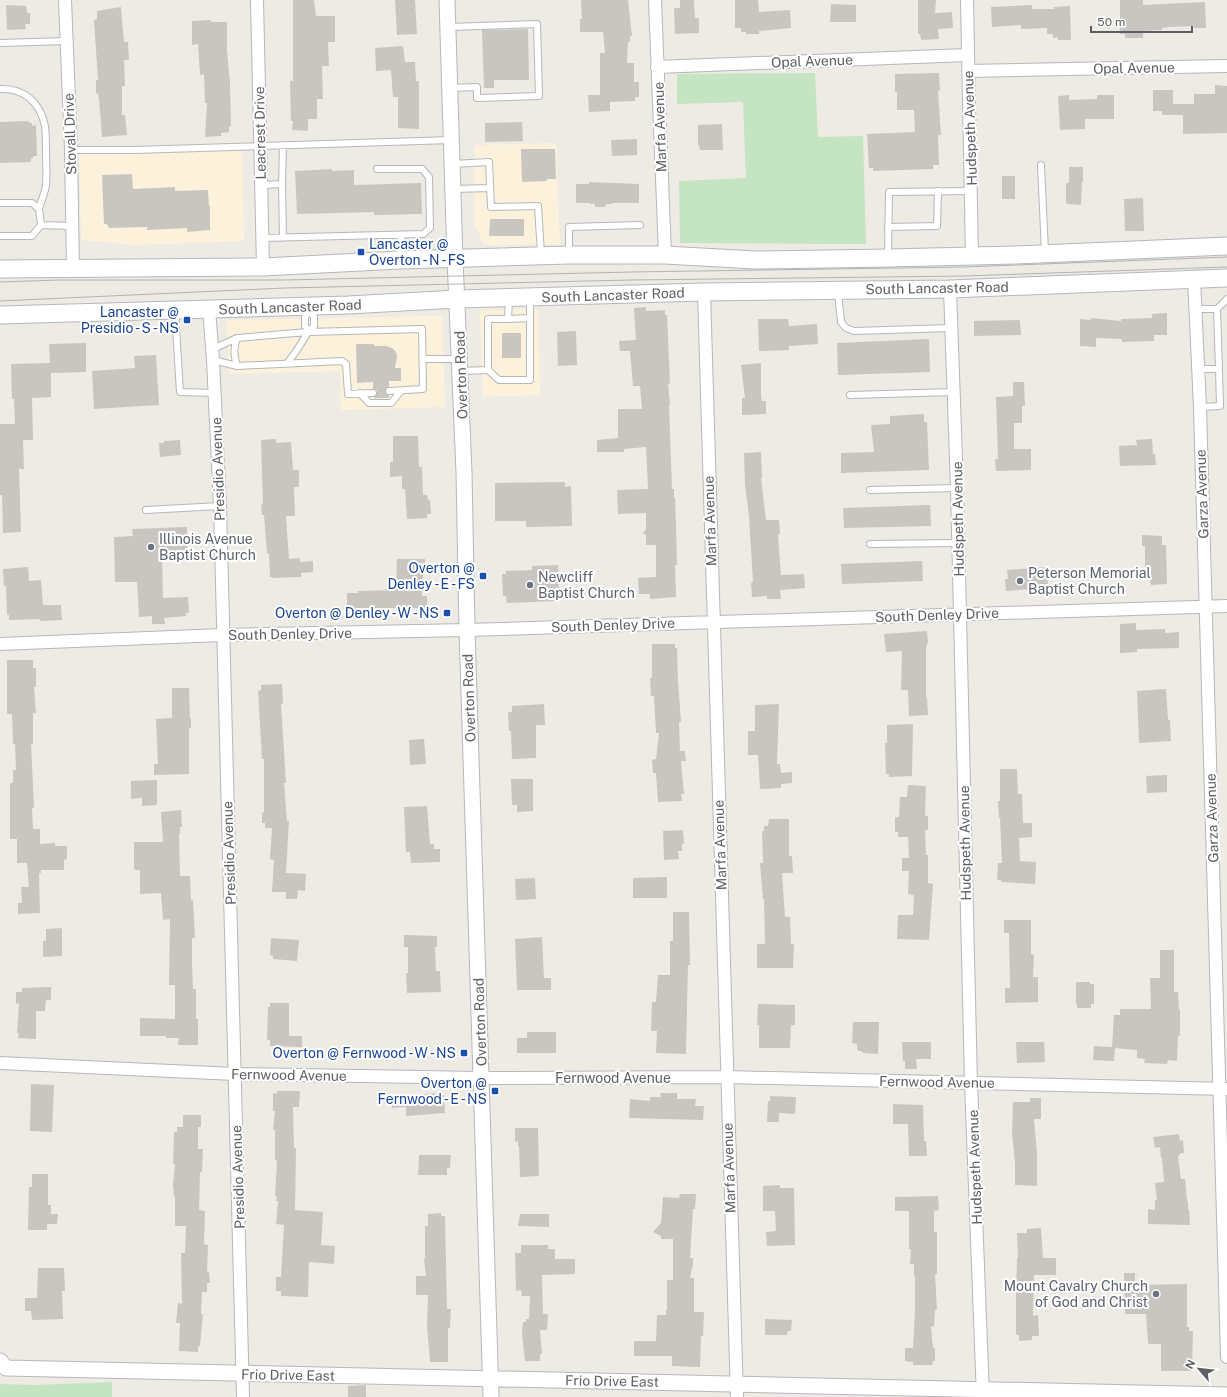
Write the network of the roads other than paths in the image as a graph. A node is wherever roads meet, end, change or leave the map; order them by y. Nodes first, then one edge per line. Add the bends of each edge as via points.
1 (65, 0) edge
2 (256, 0) edge
3 (447, 0) edge
4 (655, 0) edge
5 (967, 0) edge
6 (448, 28) junction
7 (66, 41) junction
8 (0, 43) edge
9 (968, 55) junction
10 (1227, 66) edge
11 (657, 67) junction
12 (968, 71) junction
13 (450, 88) junction
14 (0, 89) edge
15 (451, 140) junction
16 (260, 146) junction
17 (283, 146) junction
18 (71, 150) junction
19 (452, 164) junction
20 (1042, 165) dead end
21 (377, 169) dead end
22 (282, 184) junction
23 (261, 185) junction
24 (490, 188) junction
25 (453, 189) junction
26 (938, 191) junction
27 (971, 191) junction
28 (0, 203) edge
29 (39, 209) junction
30 (640, 225) dead end
31 (41, 226) junction
32 (72, 226) junction
33 (888, 227) junction
34 (401, 235) junction
35 (0, 236) edge
36 (263, 238) junction
37 (283, 238) junction
38 (1227, 246) edge
39 (1046, 254) junction
40 (569, 255) junction
41 (665, 255) junction
42 (541, 256) junction
43 (972, 256) junction
44 (888, 258) junction
45 (455, 259) junction
46 (400, 260) junction
47 (263, 267) junction
48 (73, 268) junction
49 (0, 269) edge
50 (1227, 278) edge
51 (1194, 279) junction
52 (950, 289) junction
53 (838, 290) junction
54 (704, 292) junction
55 (530, 298) junction
56 (509, 299) junction
57 (1227, 299) edge
58 (458, 300) junction
59 (210, 309) junction
60 (310, 309) junction
61 (1195, 309) junction
62 (1217, 309) junction
63 (175, 311) junction
64 (0, 315) edge
65 (530, 318) junction
66 (508, 319) junction
67 (952, 328) junction
68 (309, 331) junction
69 (237, 338) junction
70 (213, 355) junction
71 (423, 360) junction
72 (287, 363) junction
73 (460, 365) junction
74 (237, 366) junction
75 (1198, 369) junction
76 (1218, 369) junction
77 (488, 370) junction
78 (389, 391) dead end
79 (401, 391) junction
80 (954, 392) junction
81 (215, 393) junction
82 (360, 393) junction
83 (374, 393) dead end
84 (850, 395) dead end
85 (1200, 408) junction
86 (957, 488) junction
87 (870, 490) dead end
88 (220, 506) junction
89 (146, 510) dead end
90 (959, 543) junction
91 (870, 544) dead end
92 (1206, 606) junction
93 (1227, 606) edge
94 (960, 614) junction
95 (713, 622) junction
96 (467, 630) junction
97 (222, 635) junction
98 (0, 644) edge
99 (0, 1063) edge
100 (235, 1074) junction
101 (726, 1077) junction
102 (481, 1078) junction
103 (971, 1083) junction
104 (1224, 1088) edge
105 (1227, 1356) edge
106 (0, 1361) edge
107 (243, 1374) junction
108 (490, 1379) junction
109 (737, 1391) edge
110 (983, 1393) edge
111 (1227, 1395) edge
112 (243, 1397) edge
113 (491, 1397) edge

1 - 7 street, Stovall Drive
2 - 16 street, Leacrest Drive
3 - 6 street, Overton Road
4 - 11 street, Marfa Avenue
5 - 9 street, Hudspeth Avenue
6 - 13 street, Overton Road
6 - 13 lane via 538,24 539,96 477,98 477,87
7 - 8 lane
7 - 18 street, Stovall Drive
9 - 11 street, Opal Avenue
9 - 12 street, Hudspeth Avenue
10 - 12 street, Opal Avenue
11 - 41 street, Marfa Avenue
12 - 27 street, Hudspeth Avenue
13 - 15 street, Overton Road
14 - 29 lane via 23,93 34,101 42,115 47,171 46,186
15 - 17 lane
15 - 19 street, Overton Road
16 - 17 lane
16 - 18 lane
16 - 23 street, Leacrest Drive
17 - 22 lane
18 - 32 street, Stovall Drive
19 - 24 lane via 489,162
19 - 25 street, Overton Road
20 - 39 lane
21 - 34 lane via 422,169 429,176 430,228 423,234
22 - 23 lane
22 - 37 lane
23 - 36 street, Leacrest Drive
24 - 25 lane
24 - 42 lane via 491,207 538,206
25 - 45 street, Overton Road
26 - 27 lane
26 - 33 lane via 889,192
26 - 33 lane via 937,226
27 - 43 street, Hudspeth Avenue
28 - 29 lane via 32,203
29 - 31 lane
30 - 40 lane via 569,227
31 - 32 lane
31 - 35 lane via 32,236
32 - 48 street, Stovall Drive
33 - 44 lane
34 - 37 lane
34 - 46 lane
36 - 37 lane
36 - 47 street, Leacrest Drive
38 - 39 main road
39 - 43 main road
40 - 41 main road
40 - 42 main road
41 - 44 main road via 755,260
42 - 45 main road
43 - 44 main road
45 - 46 main road
45 - 58 street, Overton Road
46 - 47 main road
47 - 48 main road
48 - 49 main road
50 - 51 main road, South Lancaster Road
51 - 52 main road, South Lancaster Road
51 - 61 street, Garza Avenue
52 - 53 main road, South Lancaster Road
52 - 67 street, Hudspeth Avenue
53 - 54 main road, South Lancaster Road
53 - 67 lane via 841,322 846,328 854,331
54 - 55 main road, South Lancaster Road
54 - 95 street, Marfa Avenue
55 - 56 main road, South Lancaster Road
55 - 65 lane
56 - 58 main road, South Lancaster Road
56 - 66 lane
57 - 62 lane
58 - 60 main road, South Lancaster Road
58 - 73 street, Overton Road
59 - 60 main road, South Lancaster Road
59 - 63 main road, South Lancaster Road
59 - 70 street, Presidio Avenue
60 - 68 lane via 314,317 314,326
60 - 68 lane via 305,317 304,326
61 - 62 lane
61 - 75 street, Garza Avenue
62 - 76 lane
63 - 64 main road, South Lancaster Road
63 - 81 lane via 180,392
65 - 66 lane
65 - 77 lane via 530,380 499,380
66 - 77 lane via 488,319
67 - 80 street, Hudspeth Avenue
68 - 69 lane
68 - 71 lane via 422,330
68 - 72 lane
69 - 70 lane
69 - 74 lane via 234,346
70 - 74 lane
70 - 81 street, Presidio Avenue
71 - 73 lane
71 - 79 lane via 423,389
72 - 74 lane
72 - 82 lane via 342,361 346,364 348,394
73 - 77 lane
73 - 96 street, Overton Road
75 - 76 lane
75 - 85 street, Garza Avenue
76 - 85 lane via 1220,406
78 - 79 lane
79 - 82 lane via 391,403 369,404
80 - 84 lane
80 - 86 street, Hudspeth Avenue
81 - 88 street, Presidio Avenue
82 - 83 lane
85 - 92 street, Garza Avenue
86 - 87 lane
86 - 90 street, Hudspeth Avenue
88 - 89 lane
88 - 97 street, Presidio Avenue
90 - 91 lane
90 - 94 street, Hudspeth Avenue
92 - 93 street, South Denley Drive
92 - 94 street, South Denley Drive
92 - 104 street, Garza Avenue
94 - 95 street, South Denley Drive
94 - 103 street, Hudspeth Avenue
95 - 96 street, South Denley Drive
95 - 101 street, Marfa Avenue
96 - 97 street, South Denley Drive
96 - 102 street, Overton Road
97 - 98 street, South Denley Drive
97 - 100 street, Presidio Avenue
99 - 100 street, Fernwood Avenue
100 - 102 street, Fernwood Avenue
100 - 107 street, Presidio Avenue
101 - 102 street, Fernwood Avenue
101 - 103 street, Fernwood Avenue
101 - 109 street, Marfa Avenue
102 - 108 street, Overton Road
103 - 104 street, Fernwood Avenue
103 - 110 street, Hudspeth Avenue
104 - 105 street, Garza Avenue
106 - 107 street, Frio Drive East via 6,1368
107 - 108 street, Frio Drive East
107 - 112 street, Presidio Avenue
108 - 109 street, Frio Drive East
108 - 113 street, Overton Road
109 - 110 street, Frio Drive East
110 - 111 street, Frio Drive East

